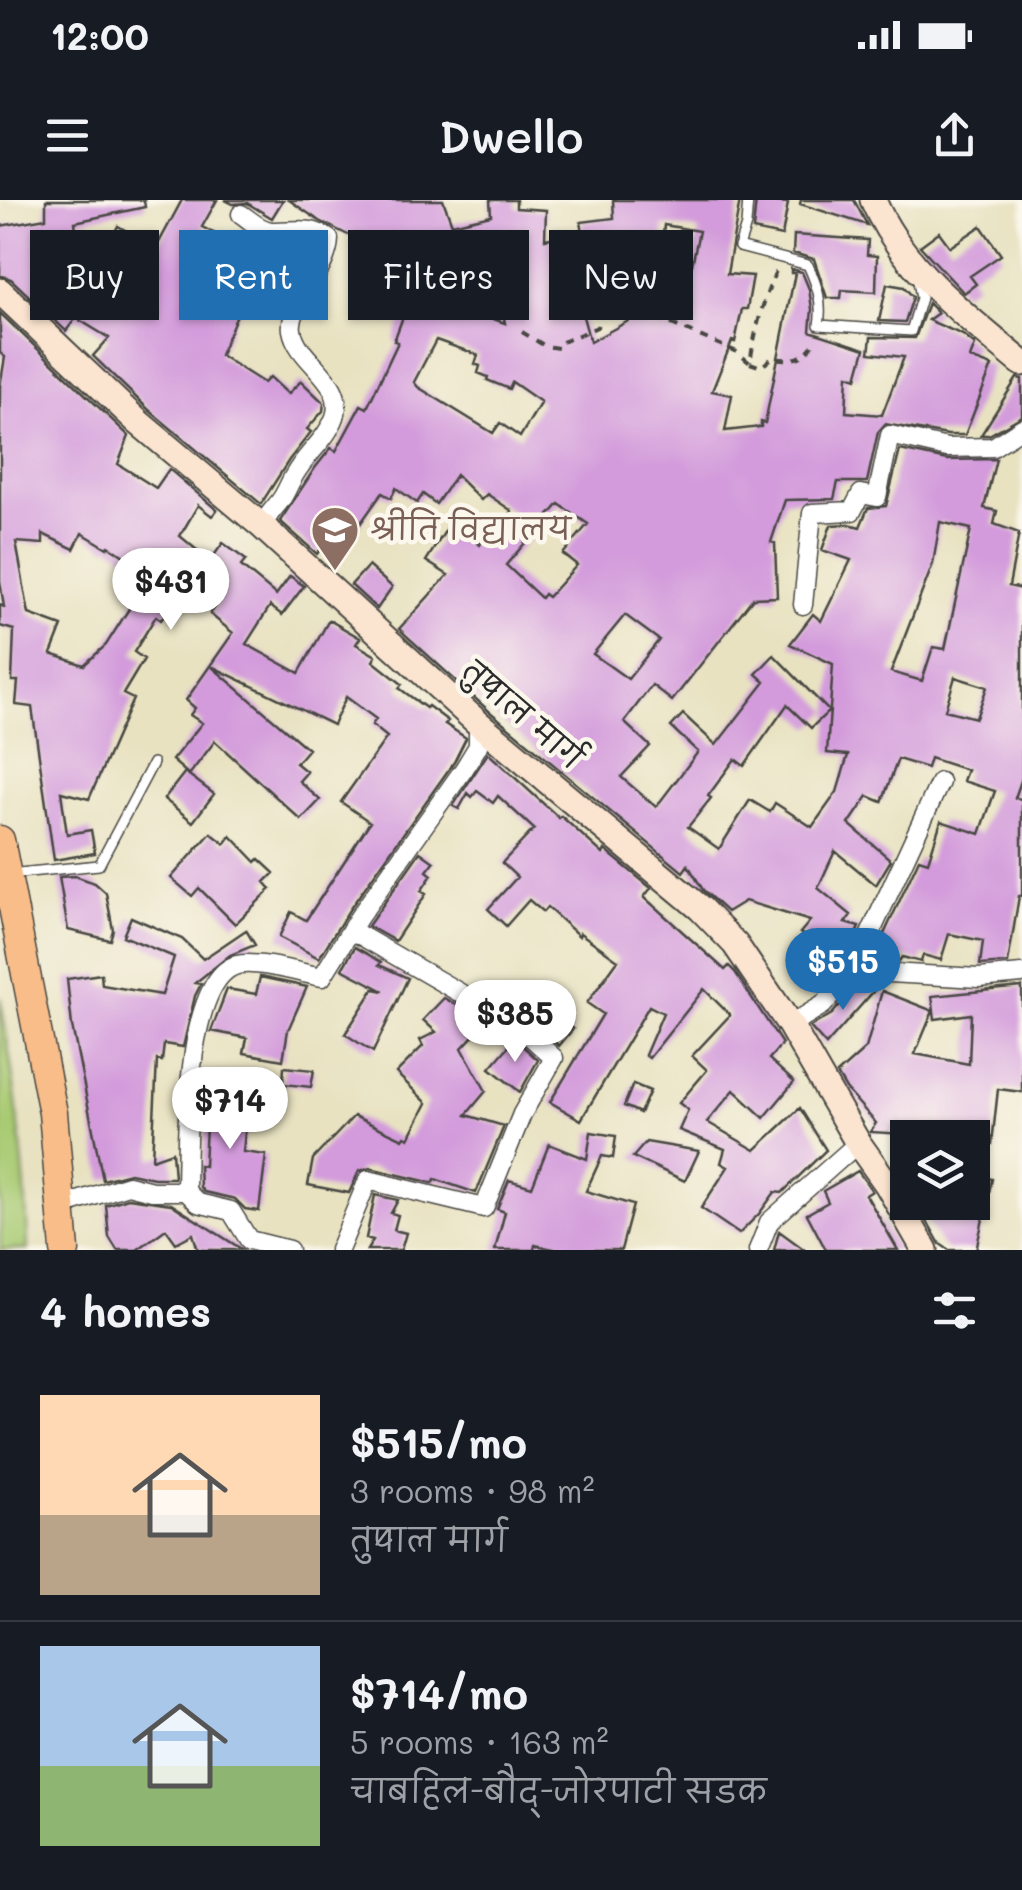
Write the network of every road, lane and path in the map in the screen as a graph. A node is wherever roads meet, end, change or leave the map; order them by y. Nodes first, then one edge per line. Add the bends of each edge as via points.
1 (748, 200) edge
2 (873, 200) edge
3 (241, 214) dead end
4 (764, 252) junction
5 (916, 268) junction
6 (0, 291) edge
7 (819, 325) junction
8 (522, 332) dead end
9 (750, 362) junction
10 (1022, 363) edge
11 (1022, 428) edge
12 (263, 527) junction
13 (803, 605) dead end
14 (478, 723) junction
15 (152, 763) dead end
16 (940, 782) dead end
17 (0, 840) edge
18 (6, 874) junction
19 (350, 930) junction
20 (853, 971) junction
21 (1022, 974) edge
22 (790, 1025) junction
23 (858, 1144) junction
24 (186, 1191) junction
25 (62, 1206) junction
26 (65, 1250) edge
27 (288, 1250) edge
28 (339, 1250) edge
29 (758, 1250) edge
30 (925, 1250) edge

1 - 4 lane via 739,247
2 - 5 street via 886,230
3 - 12 street via 266,231 297,228 329,239 328,255 293,316 292,330 331,386 336,415
4 - 7 lane via 808,264 817,284
4 - 9 path via 778,265
5 - 7 lane via 921,298 911,331
5 - 10 street
6 - 12 street, तुषाल मार्ग via 138,422
7 - 9 path via 814,345 799,359 772,358 761,367
8 - 9 path via 558,348 597,328 600,313 627,305
11 - 13 street via 993,447 947,448 890,435 877,497 861,494 852,510 812,513
12 - 14 street, तुषाल मार्ग
14 - 19 street via 478,746 464,769
14 - 22 street, तुषाल मार्ग via 700,908 735,944
15 - 18 lane via 99,864
16 - 20 street
17 - 18 main road
18 - 25 main road via 53,1113
19 - 24 street via 322,976 238,965 208,994 188,1104
19 - 28 street via 521,1028 554,1058 522,1114 484,1208 368,1180
20 - 21 street
20 - 22 street via 823,1005
22 - 23 street, तुषाल मार्ग
23 - 29 street via 769,1222
23 - 30 street, तुषाल मार्ग
24 - 25 street via 128,1186
24 - 27 street via 198,1203 231,1211 249,1240
25 - 26 main road

